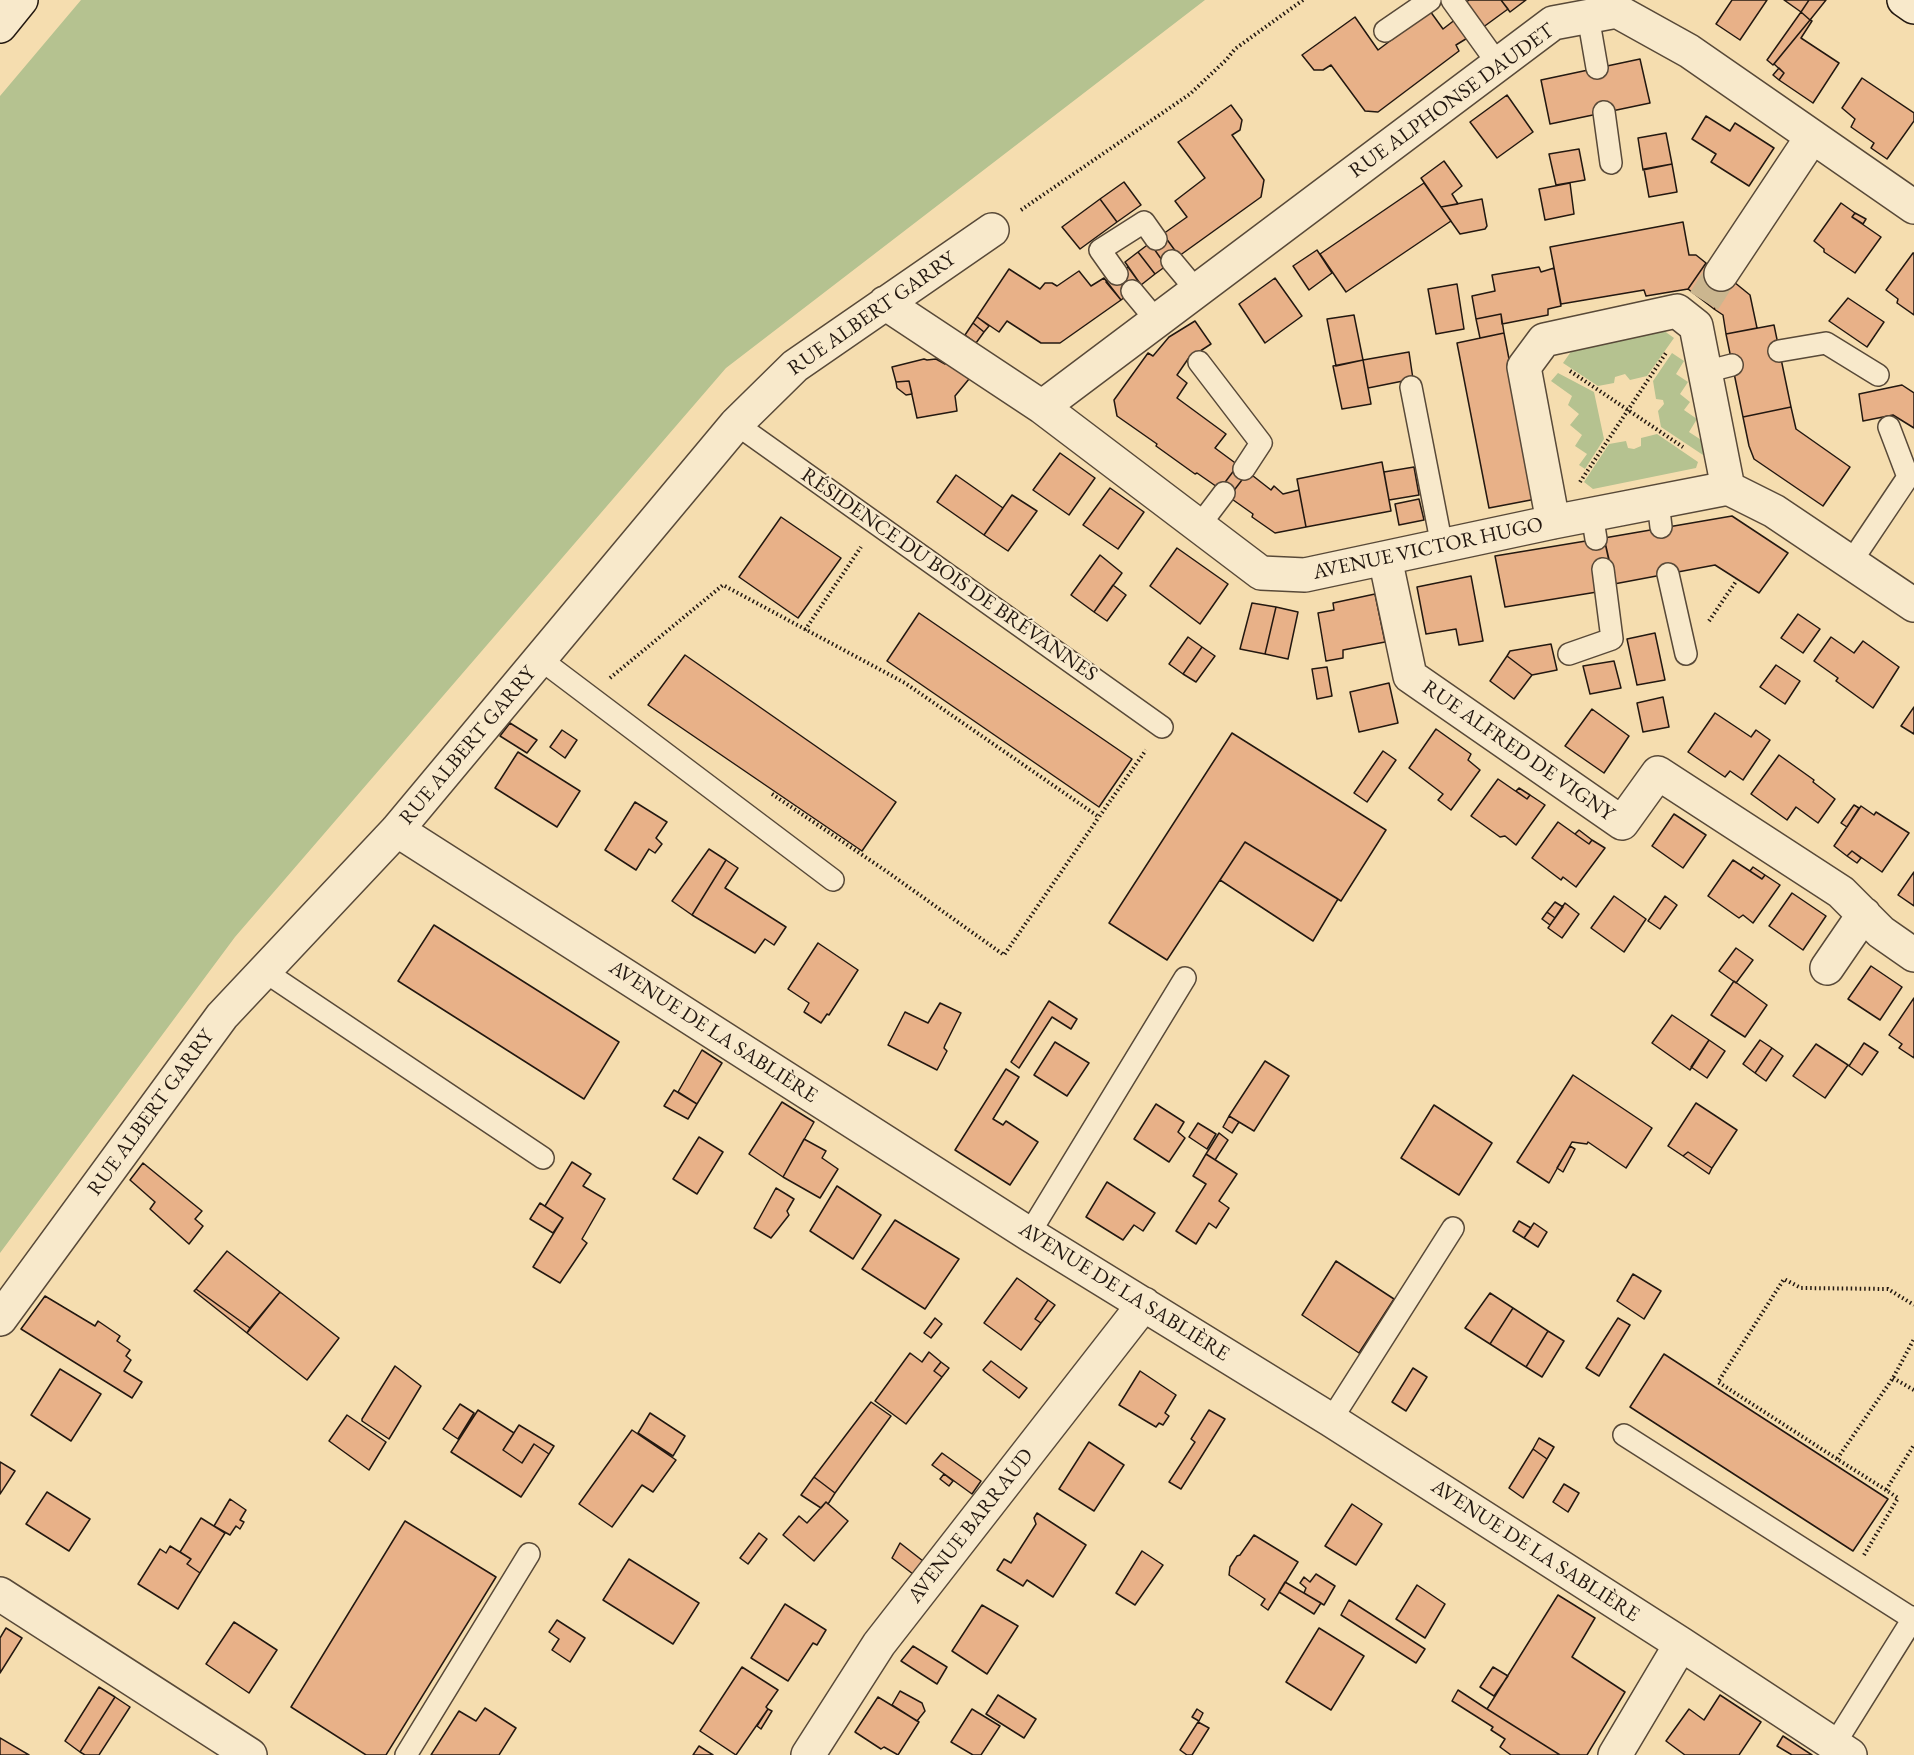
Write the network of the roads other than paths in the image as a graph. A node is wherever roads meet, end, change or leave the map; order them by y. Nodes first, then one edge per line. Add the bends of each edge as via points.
1 (21, 0) edge
2 (1430, 0) edge
3 (1452, 0) edge
4 (1904, 0) edge
5 (1914, 7) edge
6 (1588, 16) junction
7 (0, 26) edge
8 (1385, 31) dead end
9 (1498, 64) junction
10 (1597, 68) dead end
11 (1604, 112) dead end
12 (1812, 137) junction
13 (1611, 163) dead end
14 (1914, 207) edge
15 (992, 230) road end
16 (1156, 239) dead end
17 (1172, 261) dead end
18 (1117, 274) dead end
19 (1722, 274) tunnel mouth
20 (1132, 291) dead end
21 (1197, 291) junction
22 (885, 303) junction
23 (1157, 321) junction
24 (1779, 351) dead end
25 (1199, 362) dead end
26 (1878, 375) dead end
27 (1411, 387) dead end
28 (1042, 407) junction
29 (736, 424) junction
30 (1889, 427) dead end
31 (1244, 469) dead end
32 (1728, 488) junction
33 (1224, 493) dead end
34 (1553, 522) junction
35 (1199, 526) junction
36 (1442, 546) junction
37 (1384, 558) junction
38 (1851, 562) junction
39 (1603, 569) dead end
40 (1668, 574) dead end
41 (1914, 604) edge
42 (1569, 654) dead end
43 (1686, 654) road end
44 (540, 659) junction
45 (1162, 727) road end
46 (397, 830) junction
47 (833, 880) dead end
48 (1864, 914) junction
49 (1914, 955) edge
50 (1827, 968) dead end
51 (264, 971) junction
52 (1185, 978) dead end
53 (543, 1158) dead end
54 (1453, 1228) dead end
55 (1029, 1234) junction
56 (1144, 1304) junction
57 (0, 1319) edge
58 (1331, 1420) junction
59 (1623, 1435) dead end
60 (529, 1554) dead end
61 (0, 1594) edge
62 (1913, 1618) edge
63 (1681, 1644) junction
64 (1842, 1750) edge
65 (250, 1755) edge
66 (406, 1755) edge
67 (808, 1755) edge
68 (1615, 1755) edge

1 - 7 street
2 - 8 lane
3 - 9 lane
4 - 5 street
6 - 9 street, RUE ALPHONSE DAUDET via 1553,23
6 - 10 lane
6 - 12 street, RUE ALPHONSE DAUDET via 1617,11 1689,51
9 - 21 street, RUE ALPHONSE DAUDET
11 - 13 lane
12 - 14 street, RUE ALPHONSE DAUDET
12 - 19 street
15 - 22 street, RUE ALBERT GARRY
16 - 18 lane via 1144,222 1100,250
17 - 21 lane
20 - 23 lane
21 - 23 street, RUE ALPHONSE DAUDET
22 - 28 street, AVENUE VICTOR HUGO
22 - 29 street, RUE ALBERT GARRY via 795,366
23 - 28 street, RUE ALPHONSE DAUDET
24 - 26 lane via 1826,343
25 - 31 lane via 1261,443
27 - 36 lane
28 - 35 street, AVENUE VICTOR HUGO
29 - 44 street, RUE ALBERT GARRY
29 - 45 lane, RÉSIDENCE DU BOIS DE BRÉVANNES
30 - 38 lane via 1908,477
32 - 34 street, AVENUE VICTOR HUGO via 1659,515 1594,526
32 - 34 street via 1719,368 1696,326 1696,311 1677,311 1544,340 1524,367
32 - 38 street via 1774,511
33 - 35 lane
34 - 36 street, AVENUE VICTOR HUGO
35 - 37 street, AVENUE VICTOR HUGO via 1261,573 1305,575
36 - 37 street, AVENUE VICTOR HUGO
37 - 48 street, RUE ALFRED DE VIGNY via 1410,676 1622,823 1658,773 1840,892
38 - 41 street
39 - 42 lane via 1612,639
40 - 43 lane
44 - 46 street, RUE ALBERT GARRY
44 - 47 lane
46 - 51 street, RUE ALBERT GARRY
46 - 55 street, AVENUE DE LA SABLIÈRE
48 - 49 street, RUE ALFRED DE VIGNY via 1881,932
48 - 50 street
51 - 53 lane
51 - 57 street, RUE ALBERT GARRY via 222,1016
52 - 55 lane
54 - 58 lane
55 - 56 street, AVENUE DE LA SABLIÈRE
56 - 58 street, AVENUE DE LA SABLIÈRE
56 - 67 street, AVENUE BARRAUD via 879,1644
58 - 63 street, AVENUE DE LA SABLIÈRE
59 - 62 lane
60 - 66 lane
61 - 65 street
62 - 64 lane
63 - 64 street, AVENUE DE LA SABLIÈRE
63 - 68 street

